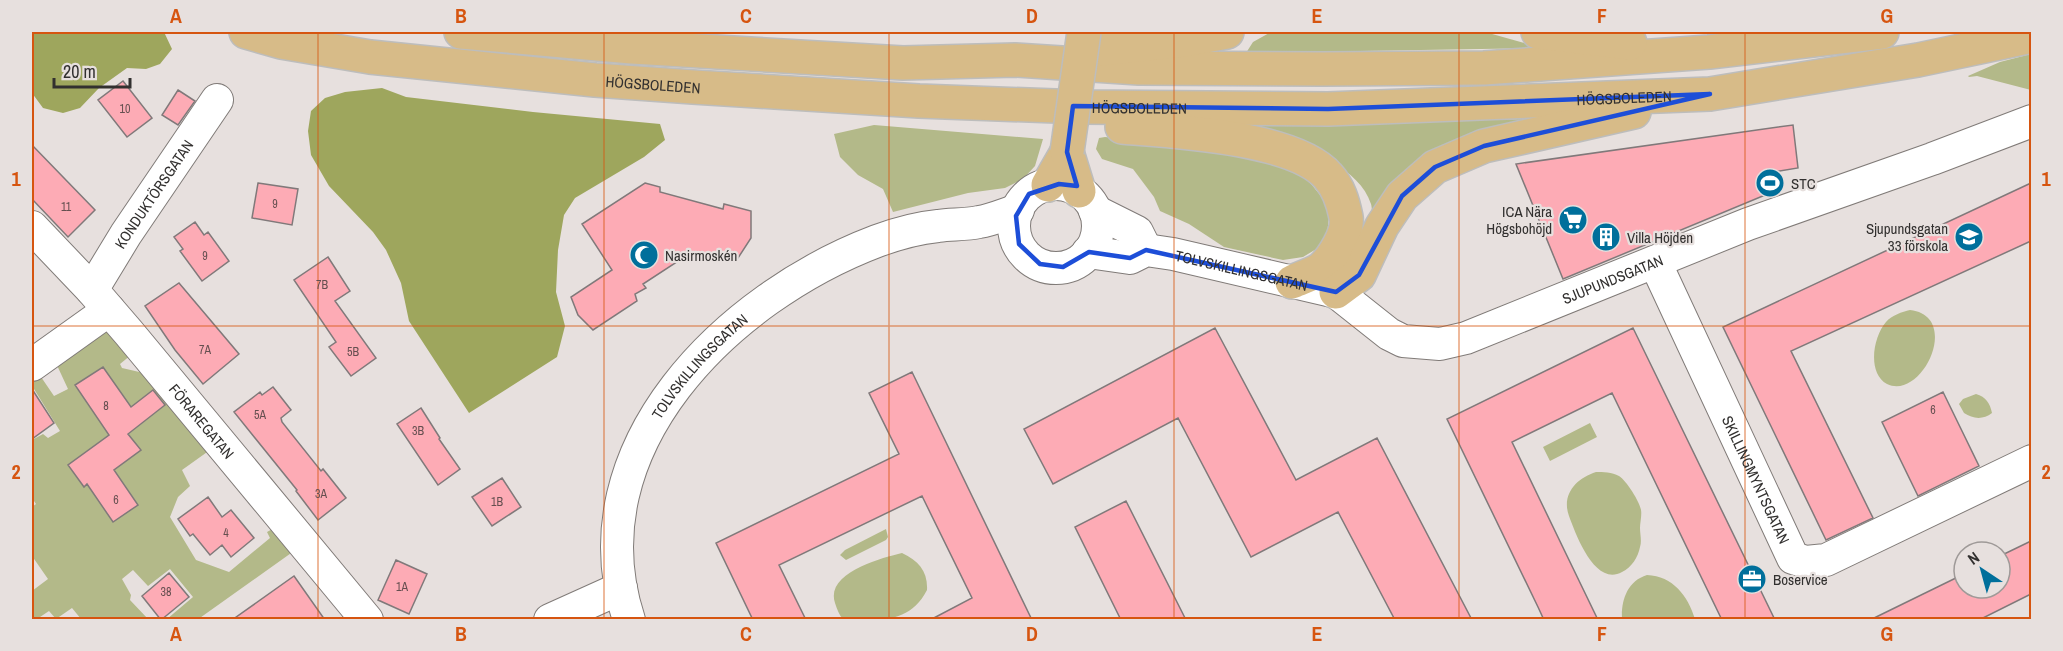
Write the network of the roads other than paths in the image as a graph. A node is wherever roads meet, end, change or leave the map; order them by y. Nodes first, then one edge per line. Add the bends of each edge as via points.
1 (246, 32) edge
2 (461, 32) edge
3 (1084, 32) edge
4 (1227, 32) edge
5 (1538, 32) edge
6 (1882, 32) edge
7 (2031, 36) edge
8 (1710, 52) junction
9 (1015, 60) junction
10 (1710, 94) junction
11 (217, 100) dead end
12 (1082, 107) junction
13 (2031, 121) edge
14 (1074, 196) junction
15 (1016, 222) junction
16 (32, 227) edge
17 (1146, 250) junction
18 (1088, 252) junction
19 (1655, 262) junction
20 (1292, 282) junction
21 (1336, 292) junction
22 (100, 300) junction
23 (32, 364) edge
24 (2031, 461) edge
25 (621, 588) junction
26 (367, 620) edge
27 (550, 620) edge
28 (629, 620) edge

1 - 12 main road, HÖGSBOLEDEN via 369,57 596,80 919,101
2 - 9 main road via 903,63
3 - 14 main road, bridge via 1067,152
4 - 9 main road
5 - 8 main road
6 - 8 main road
7 - 10 main road, HÖGSBOLEDEN via 1918,60
8 - 9 main road via 1484,68 1139,68
10 - 12 main road, HÖGSBOLEDEN via 1328,109
10 - 21 main road via 1484,147 1435,167 1402,196 1382,226 1359,275
11 - 22 street, KONDUKTÖRSGATAN via 126,234
12 - 20 main road via 1106,125 1225,137 1288,152 1328,175 1342,199 1347,224 1340,242 1321,268
13 - 19 street, SJUPUNDSGATAN
14 - 15 street, TOLVSKILLINGSGATAN via 1029,194
14 - 17 street via 1137,232
14 - 18 street via 1097,232
15 - 18 street via 1024,252 1043,266 1069,266
15 - 25 street, TOLVSKILLINGSGATAN via 918,229 848,253 776,294 704,353 661,407 631,470 619,522 617,561
16 - 22 street, FÖRAREGATAN
17 - 18 street, TOLVSKILLINGSGATAN via 1130,258
17 - 20 street, TOLVSKILLINGSGATAN
19 - 21 street, SJUPUNDSGATAN via 1477,334 1440,344 1403,340 1389,334
19 - 24 street, SKILLINGMYNTSGATAN via 1793,558 1806,562 1826,560
20 - 21 street, TOLVSKILLINGSGATAN
22 - 23 street, KONDUKTÖRSGATAN
22 - 26 street, FÖRAREGATAN
25 - 27 street
25 - 28 street, TOLVSKILLINGSGATAN

